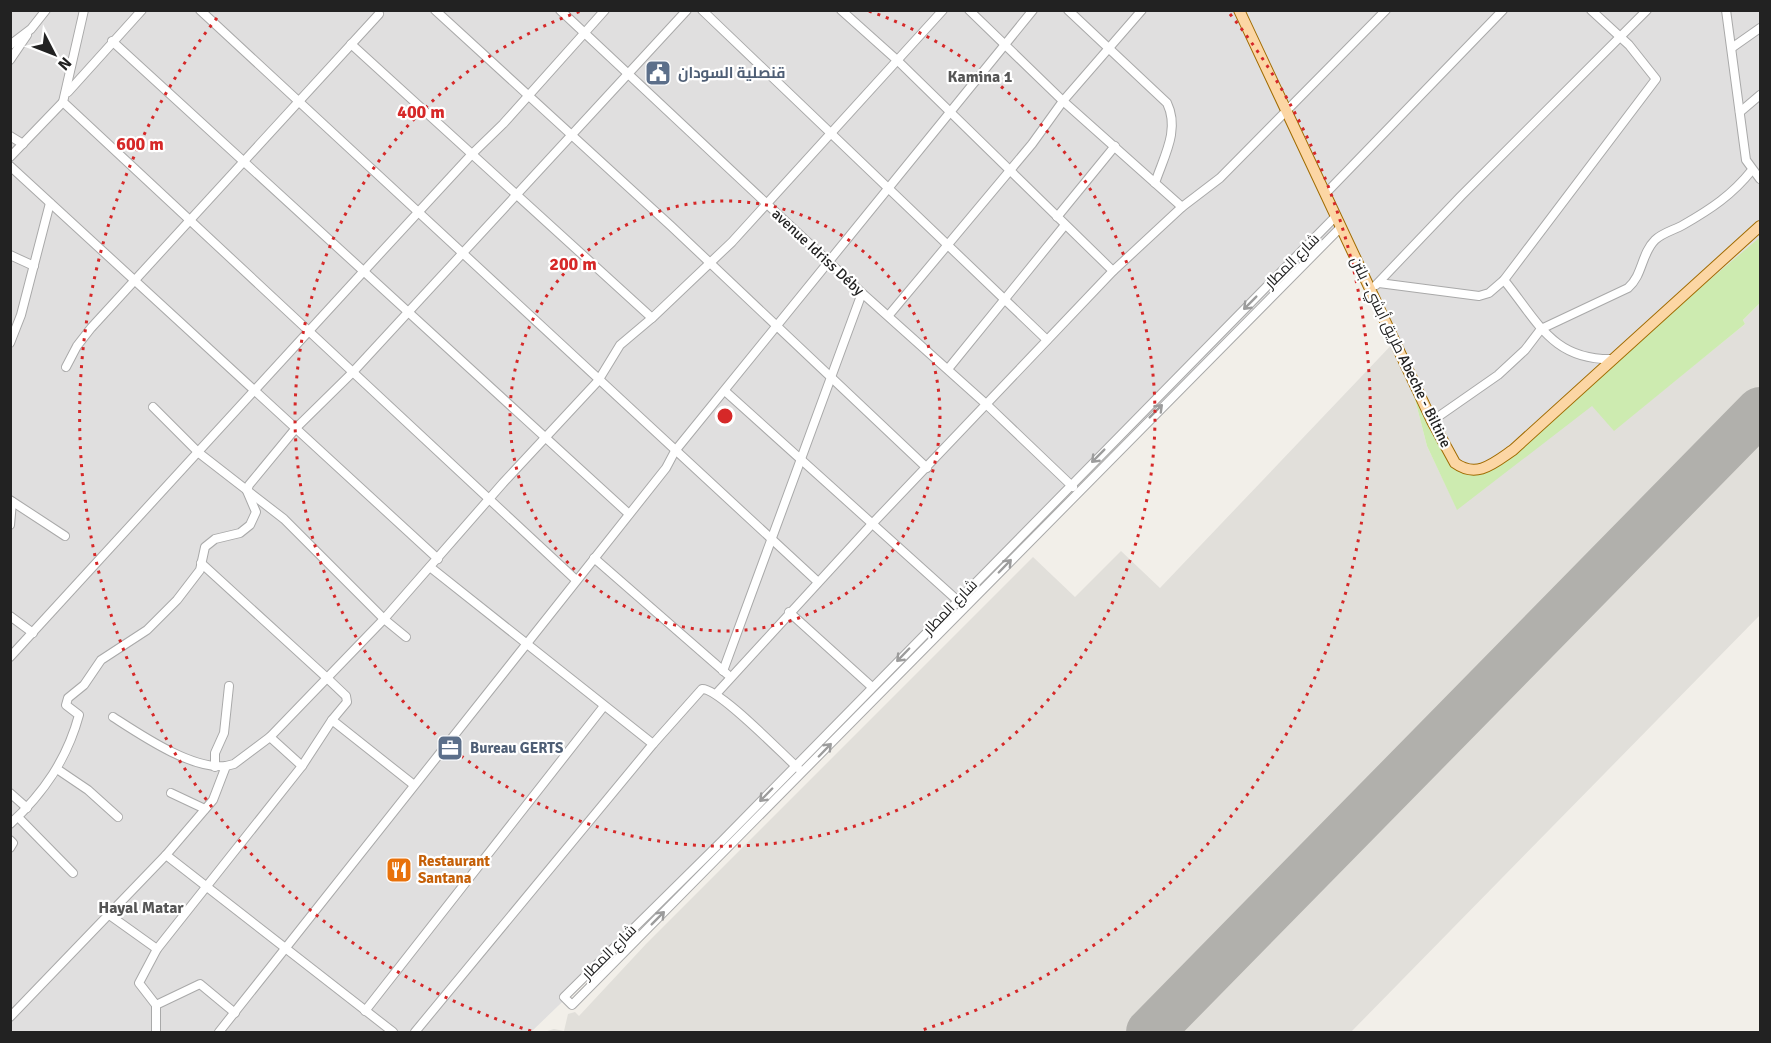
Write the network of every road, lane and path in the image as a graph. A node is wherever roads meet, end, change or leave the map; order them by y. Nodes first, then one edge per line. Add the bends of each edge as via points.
1 (46, 10) edge
2 (84, 10) edge
3 (142, 10) edge
4 (200, 10) edge
5 (435, 10) edge
6 (560, 10) edge
7 (604, 10) edge
8 (687, 10) edge
9 (702, 10) edge
10 (841, 10) edge
11 (942, 10) edge
12 (969, 10) edge
13 (1033, 10) edge
14 (1068, 10) edge
15 (1142, 10) edge
16 (1239, 10) edge
17 (1386, 10) edge
18 (1503, 10) edge
19 (1591, 10) edge
20 (1647, 10) edge
21 (1726, 10) edge
22 (378, 12) edge
23 (1761, 28) edge
24 (31, 29) junction
25 (584, 33) junction
26 (1619, 36) junction
27 (112, 41) junction
28 (351, 44) junction
29 (1006, 44) junction
30 (10, 45) edge
31 (1733, 47) junction
32 (1107, 49) junction
33 (10, 60) edge
34 (898, 62) junction
35 (628, 74) junction
36 (67, 93) junction
37 (1761, 95) edge
38 (529, 96) junction
39 (298, 100) junction
40 (1063, 100) junction
41 (63, 102) junction
42 (1286, 111) junction
43 (1740, 111) junction
44 (951, 114) junction
45 (830, 133) junction
46 (572, 135) junction
47 (10, 136) edge
48 (23, 144) junction
49 (1115, 146) junction
50 (472, 154) junction
51 (10, 158) edge
52 (244, 161) junction
53 (10, 166) edge
54 (1009, 170) junction
55 (1752, 170) junction
56 (1761, 179) edge
57 (1155, 183) junction
58 (889, 189) junction
59 (516, 193) junction
60 (1326, 193) junction
61 (50, 203) junction
62 (766, 203) junction
63 (1182, 207) junction
64 (419, 211) junction
65 (1336, 216) junction
66 (1057, 217) junction
67 (189, 220) junction
68 (1065, 225) junction
69 (1761, 226) edge
70 (1341, 227) junction
71 (947, 244) junction
72 (461, 253) junction
73 (10, 255) edge
74 (829, 260) junction
75 (711, 263) junction
76 (34, 266) junction
77 (1113, 271) junction
78 (363, 272) junction
79 (1504, 280) junction
80 (134, 282) junction
81 (1375, 286) junction
82 (862, 292) junction
83 (1006, 299) junction
84 (407, 312) junction
85 (889, 315) junction
86 (652, 318) junction
87 (778, 326) junction
88 (1541, 329) junction
89 (12, 332) edge
90 (309, 332) junction
91 (1216, 337) junction
92 (1047, 340) junction
93 (10, 344) edge
94 (1224, 344) junction
95 (1614, 359) junction
96 (66, 367) dead end
97 (948, 369) junction
98 (352, 373) junction
99 (832, 378) junction
100 (598, 381) junction
101 (255, 391) junction
102 (726, 392) junction
103 (986, 404) junction
104 (153, 407) dead end
105 (1432, 421) junction
106 (296, 428) junction
107 (1130, 431) junction
108 (546, 438) junction
109 (675, 452) junction
110 (199, 453) junction
111 (801, 460) junction
112 (927, 468) junction
113 (1071, 484) junction
114 (247, 491) junction
115 (1076, 493) junction
116 (490, 499) junction
117 (11, 501) edge
118 (629, 514) junction
119 (872, 524) junction
120 (10, 525) edge
121 (65, 536) dead end
122 (771, 539) junction
123 (594, 558) junction
124 (438, 559) junction
125 (201, 563) junction
126 (430, 567) junction
127 (576, 580) junction
128 (818, 582) junction
129 (957, 600) junction
130 (789, 612) junction
131 (10, 616) edge
132 (384, 619) junction
133 (33, 633) junction
134 (406, 637) dead end
135 (525, 643) junction
136 (10, 657) edge
137 (723, 671) junction
138 (326, 677) junction
139 (731, 678) junction
140 (229, 686) dead end
141 (872, 687) junction
142 (716, 694) junction
143 (604, 706) junction
144 (113, 717) dead end
145 (332, 720) junction
146 (270, 737) junction
147 (653, 744) junction
148 (795, 765) junction
149 (226, 766) junction
150 (302, 766) junction
151 (215, 767) junction
152 (57, 768) junction
153 (803, 773) junction
154 (414, 785) junction
155 (10, 793) edge
156 (171, 793) dead end
157 (27, 808) junction
158 (205, 809) junction
159 (18, 817) junction
160 (118, 817) dead end
161 (10, 824) edge
162 (10, 840) edge
163 (10, 848) edge
164 (166, 855) junction
165 (73, 873) dead end
166 (209, 886) junction
167 (108, 914) junction
168 (156, 949) junction
169 (285, 949) junction
170 (156, 1005) junction
171 (365, 1011) junction
172 (235, 1013) junction
173 (10, 1017) edge
174 (156, 1032) edge
175 (219, 1032) edge
176 (393, 1032) edge
177 (415, 1032) edge

1 - 24 street
2 - 36 street
3 - 27 street
4 - 39 street
5 - 38 street
6 - 25 street, avenue Idriss Déby
7 - 25 street
8 - 35 street
9 - 45 street
10 - 34 street
11 - 34 street
12 - 29 street
13 - 29 street
14 - 32 street
15 - 32 street
16 - 42 main road, طريق أبشي - بلتن Abeche - Biltine
17 - 42 street
18 - 60 street
19 - 26 street
20 - 26 street
21 - 31 street
22 - 28 street
23 - 31 street
24 - 30 street
24 - 33 street
25 - 35 street, avenue Idriss Déby
25 - 38 street
26 - 79 street via 1656,80
26 - 81 street
27 - 36 street
27 - 52 street
28 - 39 street
28 - 50 street
29 - 40 street
29 - 44 street
31 - 43 street
32 - 40 street
32 - 57 street via 1167,103 1173,114 1174,129
34 - 44 street
34 - 45 street
35 - 46 street
35 - 62 street, avenue Idriss Déby
36 - 41 street
37 - 43 street
38 - 46 street
38 - 50 street
39 - 52 street
39 - 64 street
40 - 49 street
40 - 54 street
41 - 48 street
41 - 67 street
42 - 60 main road, طريق أبشي - بلتن Abeche - Biltine
42 - 63 street via 1220,178
43 - 55 street via 1746,160
44 - 54 street
44 - 58 street
45 - 58 street
45 - 62 street
46 - 59 street
46 - 75 street
47 - 48 street
48 - 51 street
49 - 57 street
49 - 66 street
50 - 59 street
50 - 64 street
52 - 67 street
52 - 78 street
53 - 61 street
54 - 66 street
54 - 71 street
55 - 56 street
55 - 88 street via 1718,205 1658,237 1628,288
57 - 63 street
58 - 71 street
58 - 74 street
59 - 72 street
59 - 86 street
60 - 65 main road, طريق أبشي - بلتن Abeche - Biltine
61 - 76 street
61 - 80 street
62 - 74 street, avenue Idriss Déby
62 - 75 street
63 - 77 street
64 - 72 street
64 - 78 street
65 - 70 main road, طريق أبشي - بلتن Abeche - Biltine
65 -> 91 street, شارع المطار
66 - 68 street
67 - 80 street
67 - 90 street
68 - 77 street
68 - 83 street
69 - 95 main road, طريق أبشي - بلتن Abeche - Biltine
70 - 81 main road, طريق أبشي - بلتن Abeche - Biltine
70 - 94 street, شارع المطار
71 - 83 street
71 - 85 street
72 - 84 street
72 - 100 street
73 - 76 street
74 - 82 street, avenue Idriss Déby
74 - 87 street
75 - 86 street
75 - 87 street
76 - 89 street
77 - 92 street
78 - 84 street
78 - 90 street
79 - 81 street via 1479,296
79 - 88 street
80 - 96 street via 77,346
80 - 101 street
81 - 105 main road, طريق أبشي - بلتن Abeche - Biltine
82 - 85 street, avenue Idriss Déby
82 - 99 street
83 - 92 street
83 - 97 street
84 - 98 street
84 - 108 street
85 - 97 street, avenue Idriss Déby
86 - 100 street via 616,349
87 - 99 street
87 - 102 street
88 - 95 street via 1581,357
88 - 105 street via 1498,375
89 - 93 street
90 - 98 street
90 - 101 street
91 - 94 street
91 - 107 street, شارع المطار
92 - 103 street
107 -> 94 street, شارع المطار
95 - 105 main road, طريق أبشي - بلتن Abeche - Biltine via 1512,450 1481,470 1457,465
97 - 103 street, avenue Idriss Déby
98 - 106 street
98 - 116 street
99 - 111 street
99 - 112 street
100 - 108 street
100 - 109 street
101 - 106 street
101 - 110 street
102 - 109 street
102 - 111 street
103 - 112 street
103 - 113 street, avenue Idriss Déby
104 - 110 street
106 - 114 street via 257,473
106 - 124 street
107 -> 113 street, شارع المطار
107 - 115 street, شارع المطار
108 - 116 street
108 - 118 street
109 - 118 street
109 - 122 street
110 - 114 street
110 - 133 street
111 - 119 street
111 - 122 street
112 - 119 street
113 - 115 street, avenue Idriss Déby
113 - 129 street, شارع المطار
114 - 125 street via 256,512 250,525 240,533 215,539 205,547
114 - 132 street via 284,519
153 -> 115 street, شارع المطار
116 - 124 street
116 - 127 street
117 - 120 street
117 - 121 street
118 - 123 street
119 - 128 street
119 - 129 street
122 - 128 street
122 - 137 street
123 - 127 street
123 - 137 street
124 - 126 street
125 - 138 street
125 - 152 street via 193,581 162,617 101,660 84,685 68,698 66,705 79,715
126 - 132 street
126 - 135 street
127 - 135 street
128 - 130 street
129 -> 141 street, شارع المطار
130 - 139 street
130 - 141 street
131 - 133 street
132 - 134 street
132 - 138 street
133 - 136 street
135 - 143 street
135 - 154 street
137 - 139 street
138 - 145 street via 346,696 346,702
138 - 146 street
139 - 142 street
140 - 151 street via 224,733 215,753
141 - 148 street, شارع المطار
142 - 147 street via 706,689 695,694
142 - 148 street
143 - 147 street
143 - 171 street
144 - 151 street via 156,744
145 - 150 street
145 - 154 street
146 - 149 street
146 - 150 street
147 - 177 street
148 - 153 street
148 -> 153 street, شارع المطار via 564,997 572,1005
149 - 151 street
149 - 158 street via 213,800
150 - 166 street
152 - 157 street
152 - 160 street
154 - 169 street
155 - 157 street
156 - 158 street
157 - 159 street
158 - 164 street
159 - 161 street
159 - 165 street
162 - 163 street
164 - 166 street
164 - 167 street
166 - 168 street
166 - 169 street
167 - 168 street
167 - 173 street
168 - 170 street via 140,983
169 - 171 street
169 - 172 street
170 - 172 street via 200,984
170 - 174 street
171 - 176 street
172 - 175 street

